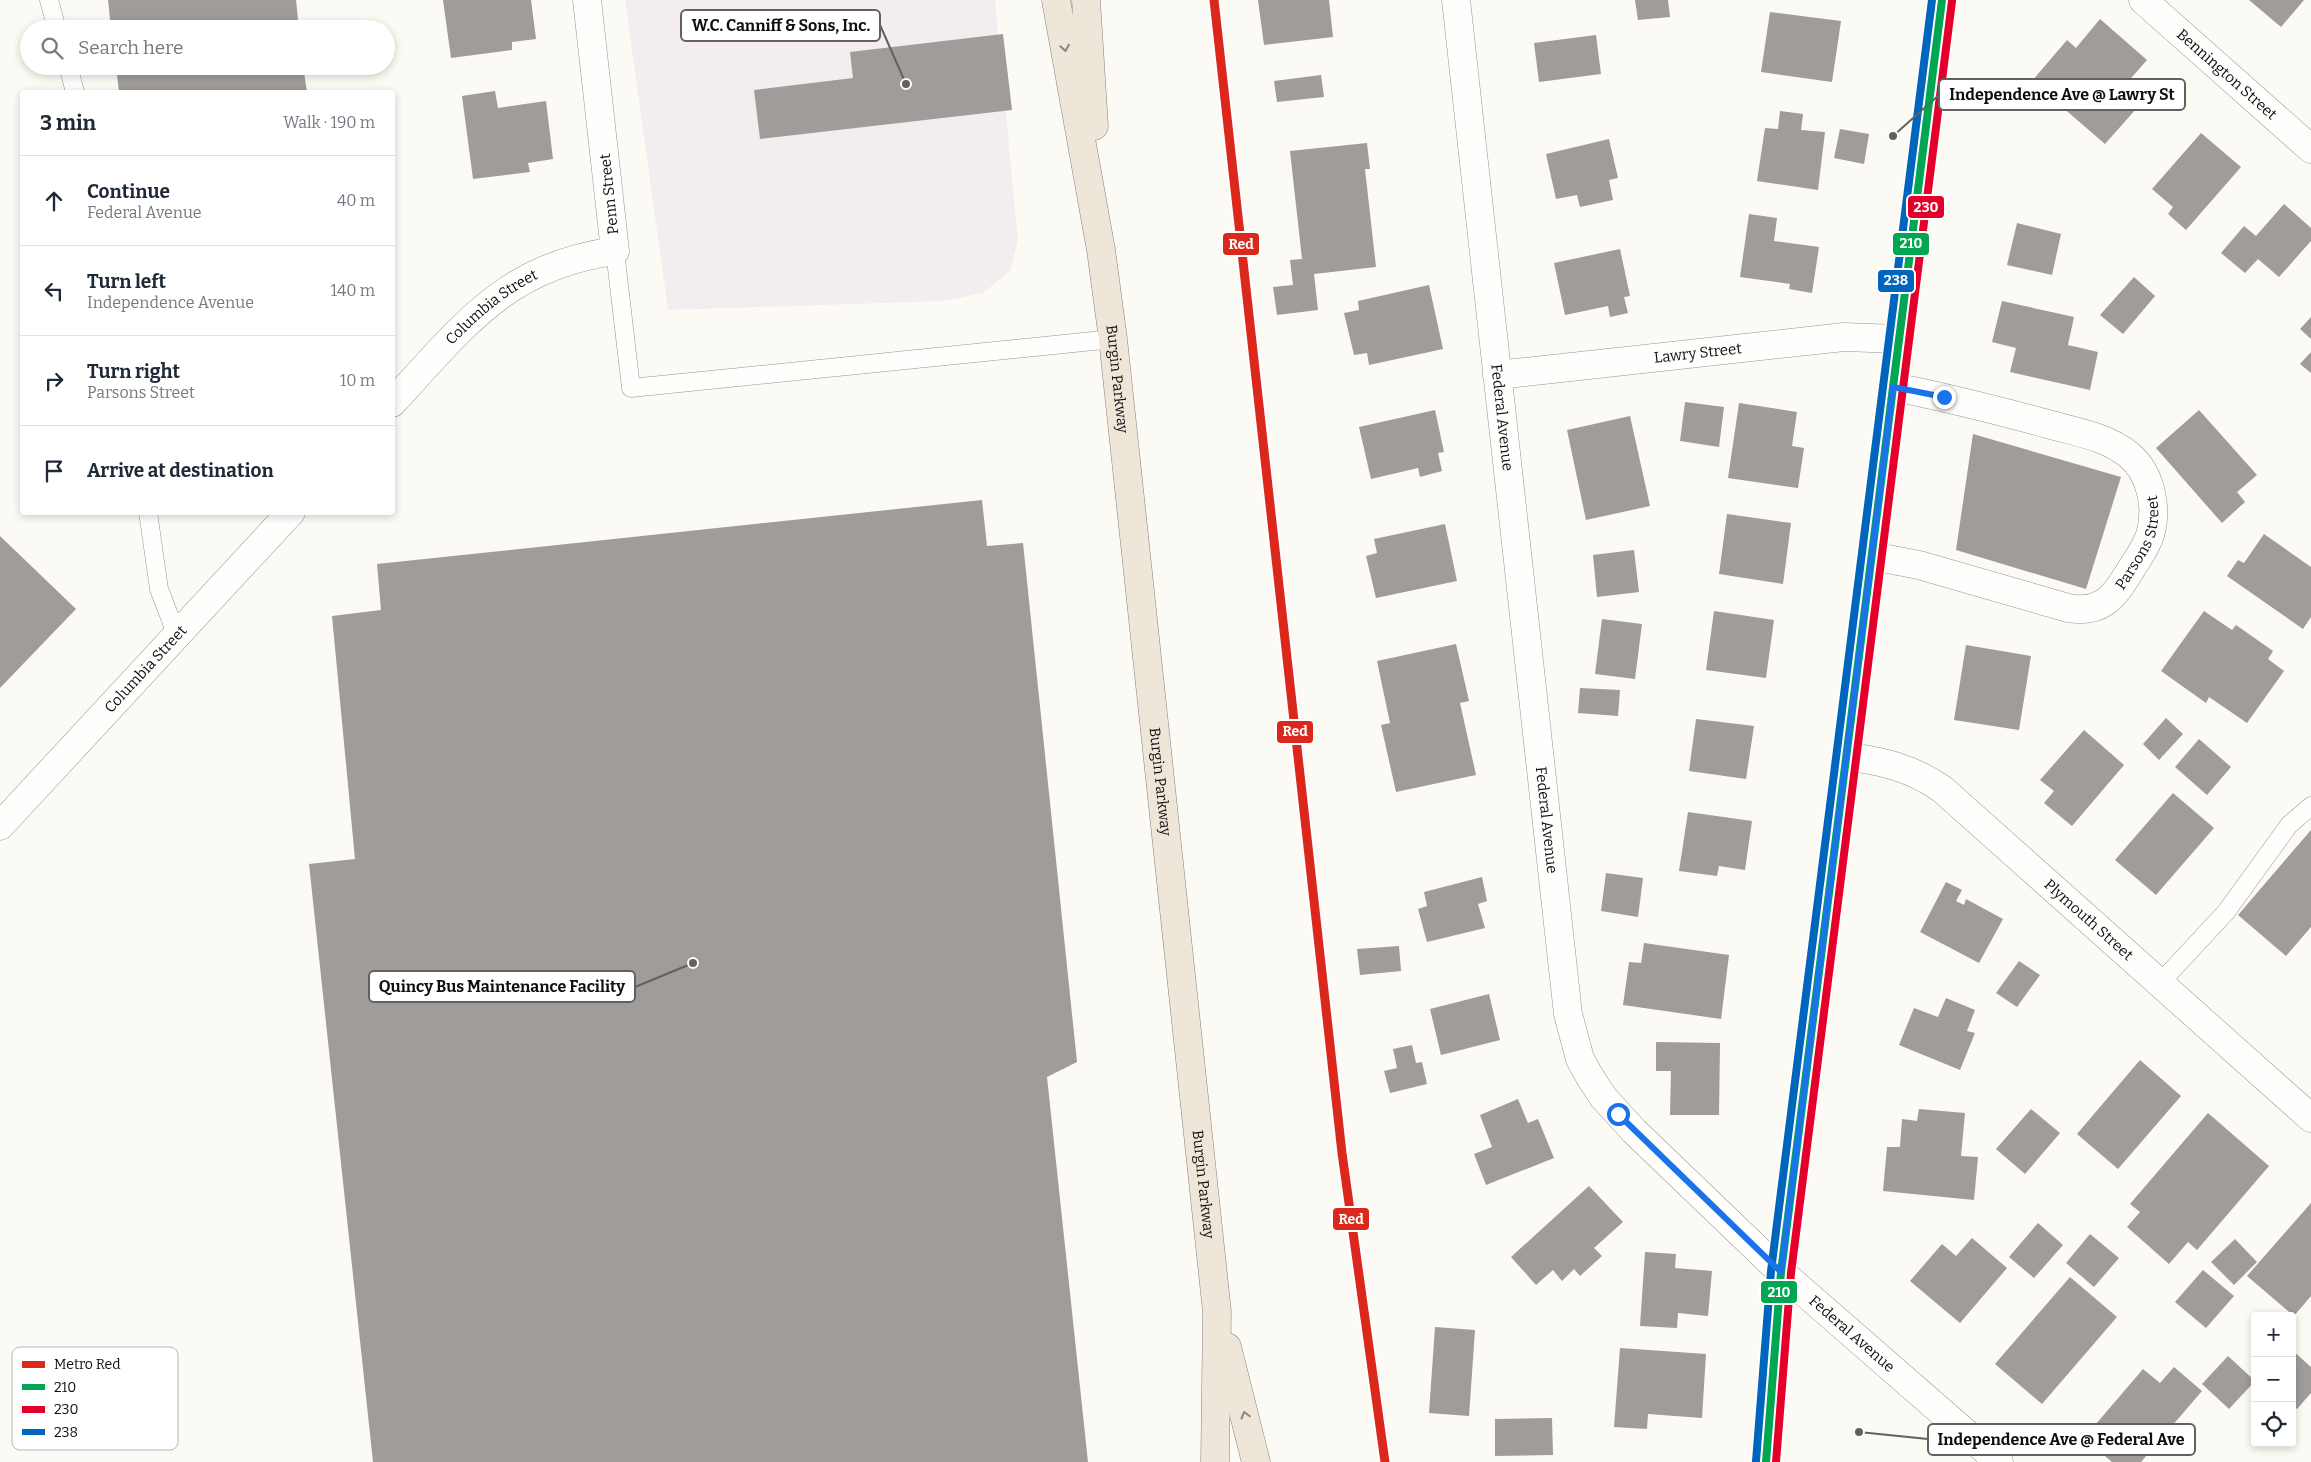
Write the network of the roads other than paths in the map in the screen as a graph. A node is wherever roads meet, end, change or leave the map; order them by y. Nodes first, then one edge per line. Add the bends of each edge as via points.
1 (49, 0) edge
2 (587, 0) edge
3 (1056, 0) edge
4 (1086, 0) edge
5 (1456, 0) edge
6 (1942, 0) edge
7 (2143, 0) edge
8 (55, 20) edge
9 (71, 75) edge
10 (75, 90) edge
11 (2311, 149) edge
12 (1101, 250) junction
13 (615, 251) junction
14 (1113, 339) junction
15 (1899, 339) junction
16 (1497, 375) junction
17 (1893, 387) junction
18 (395, 400) edge
19 (148, 515) edge
20 (288, 515) edge
21 (1872, 556) junction
22 (177, 636) junction
23 (1846, 756) junction
24 (2311, 806) edge
25 (0, 826) edge
26 (2160, 983) junction
27 (2311, 1118) edge
28 (1781, 1272) junction
29 (1217, 1312) junction
30 (1215, 1462) edge
31 (1256, 1462) edge
32 (1766, 1462) edge
33 (1999, 1462) edge

1 - 8 lane
2 - 13 street, Penn Street
3 -> 12 main road, Burgin Parkway
4 - 12 main road, Burgin Parkway
5 - 16 street, Federal Avenue
6 - 15 main road
7 - 11 street, Bennington Street
9 - 10 lane
12 - 14 main road, Burgin Parkway
13 - 14 lane, Penn Street via 631,388
13 - 18 street, Columbia Street via 574,258 556,265 490,301
14 - 29 main road, Burgin Parkway
15 - 16 street, Lawry Street via 1844,337
15 - 17 main road
16 - 28 street, Federal Avenue via 1567,1004 1580,1059 1618,1114
17 - 21 main road
17 - 21 street, Parsons Street via 1957,400 2112,444 2130,456 2143,474 2151,493 2153,520 2144,549 2118,590 2110,599 2089,610 2068,608 1919,565
19 - 22 lane via 159,589
20 - 22 street, Columbia Street
21 - 23 main road
22 - 25 street, Columbia Street
23 - 26 street, Plymouth Street via 1892,764 1942,789
23 - 28 main road
24 - 26 lane via 2289,825 2226,912
26 - 27 street, Plymouth Street
28 - 32 main road
28 - 33 street, Federal Avenue
29 - 30 main road, Burgin Parkway
31 -> 29 main road, Burgin Parkway

